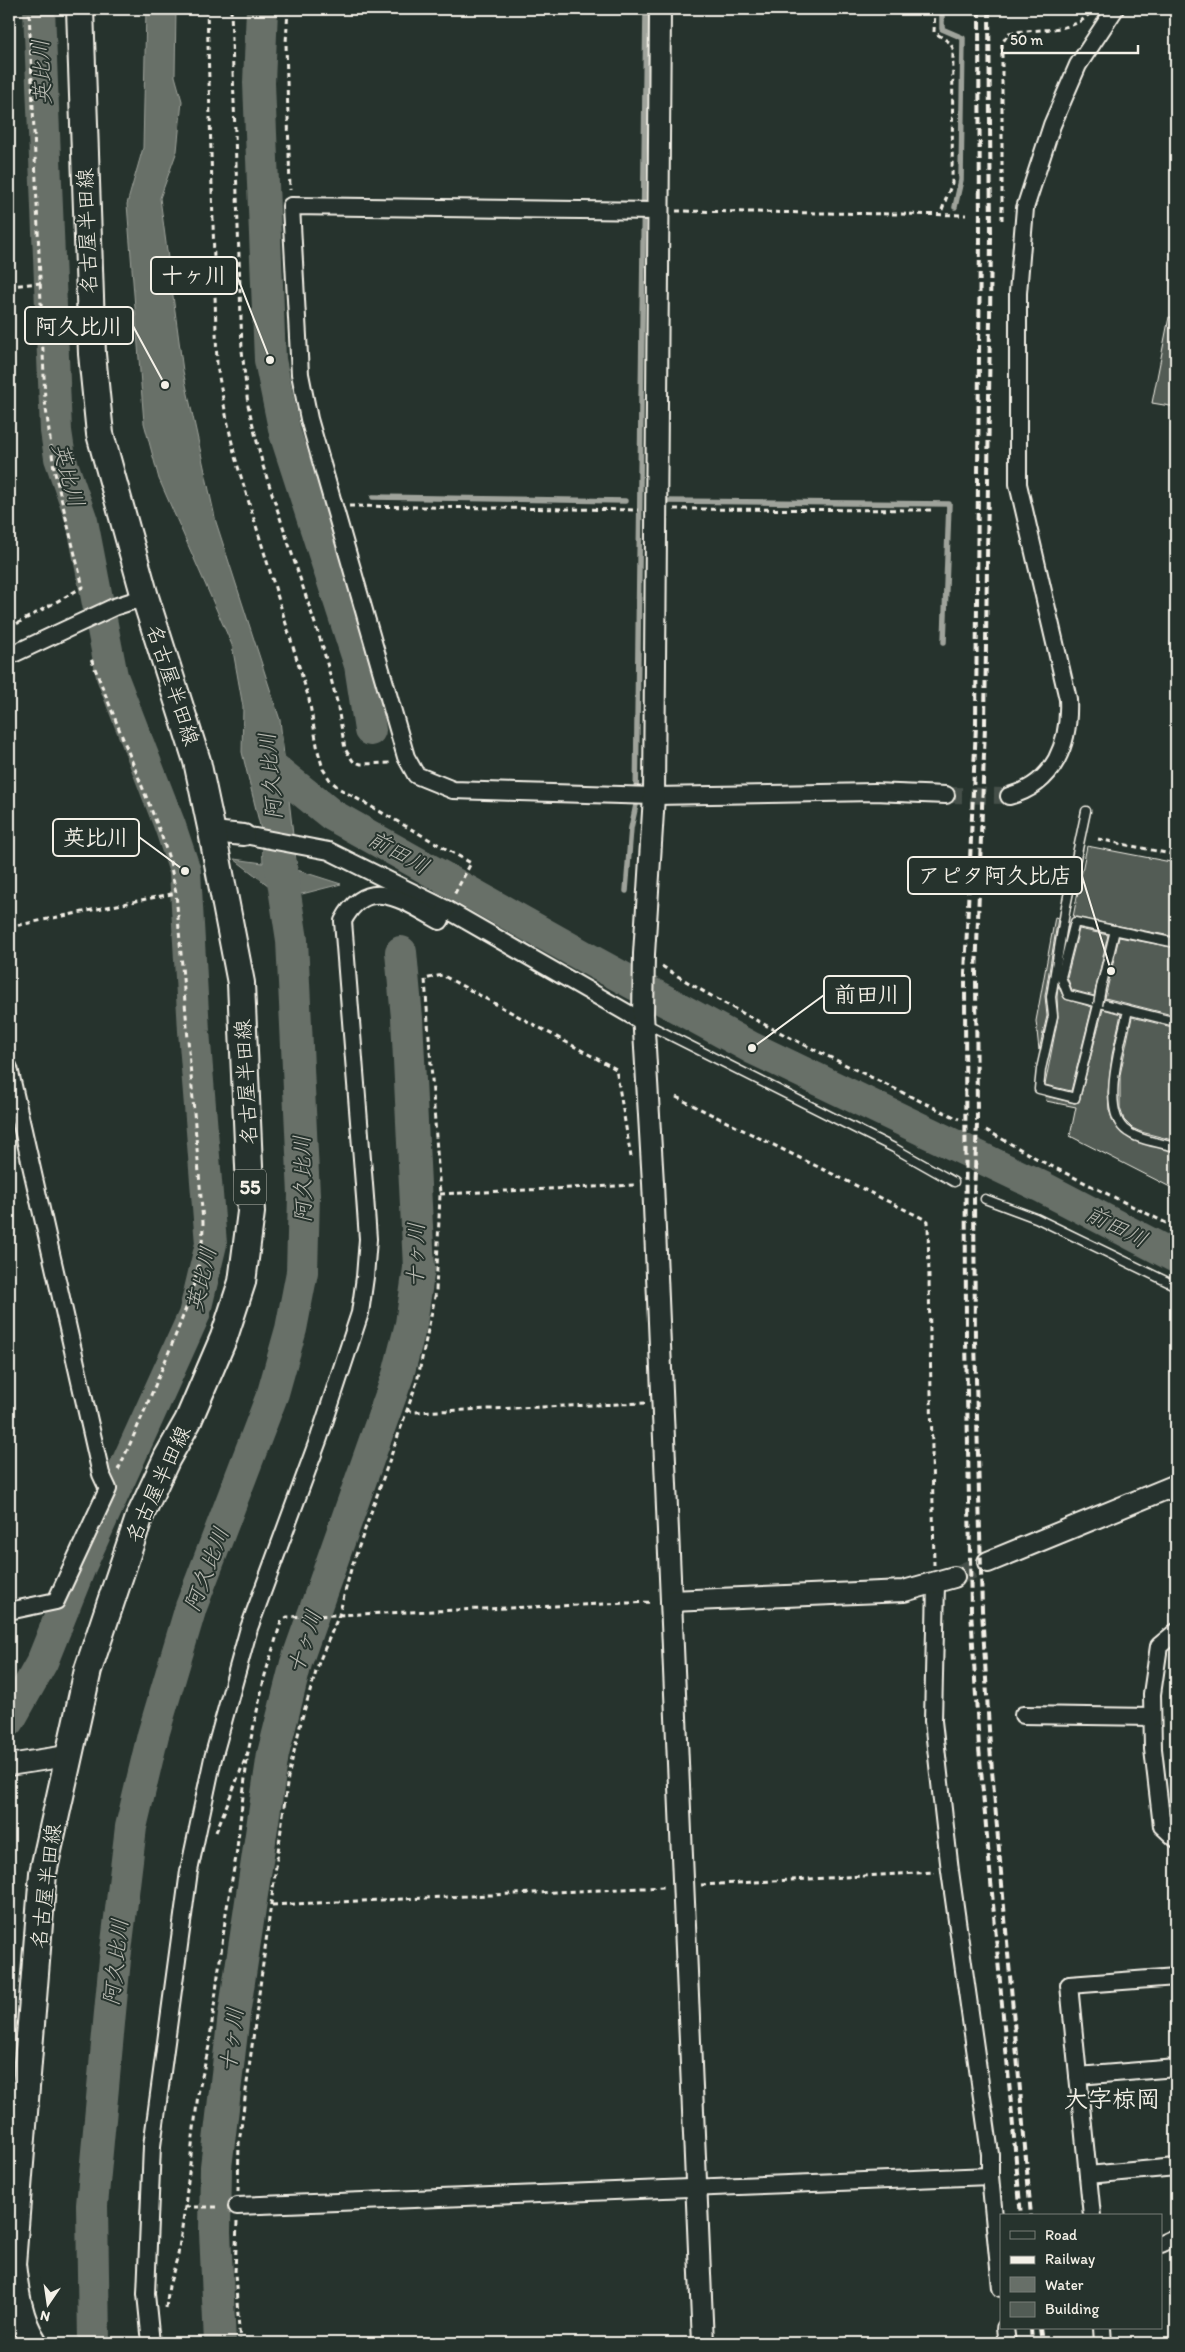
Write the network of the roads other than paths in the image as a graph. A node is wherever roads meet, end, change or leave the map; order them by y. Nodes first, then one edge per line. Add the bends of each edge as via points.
1 (80, 9) edge
2 (660, 9) edge
3 (1115, 9) edge
4 (657, 211) junction
5 (145, 596) junction
6 (9, 656) edge
7 (946, 795) tunnel mouth
8 (654, 796) junction
9 (1009, 796) tunnel mouth
10 (1086, 811) dead end
11 (212, 832) junction
12 (244, 835) joint
13 (446, 909) junction
14 (1115, 930) junction
15 (1176, 943) edge
16 (1128, 1010) junction
17 (643, 1018) junction
18 (1176, 1022) edge
19 (9, 1068) edge
20 (1176, 1147) edge
21 (954, 1182) dead end
22 (985, 1199) dead end
23 (1176, 1286) edge
24 (1176, 1485) edge
25 (988, 1562) tunnel mouth
26 (945, 1580) joint
27 (671, 1601) junction
28 (9, 1611) edge
29 (1176, 1632) edge
30 (1023, 1716) dead end
31 (1152, 1717) junction
32 (67, 1756) junction
33 (9, 1766) edge
34 (1176, 1839) edge
35 (1176, 1977) edge
36 (1176, 2068) edge
37 (1078, 2076) junction
38 (1176, 2167) edge
39 (1088, 2175) junction
40 (990, 2176) junction
41 (696, 2187) junction
42 (231, 2206) road end
43 (1092, 2214) edge
44 (1176, 2237) edge
45 (1162, 2244) edge
46 (1000, 2278) edge
47 (1005, 2330) edge
48 (1102, 2330) edge
49 (34, 2343) edge
50 (151, 2343) edge
51 (702, 2343) edge
52 (1007, 2343) edge
53 (1103, 2343) edge

1 - 5 main road, 名古屋半田線 / 55 via 92,354 99,425
2 - 4 street
3 - 9 street via 1078,66 1052,125 1025,208 1018,293 1018,484 1068,699 1068,716 1062,751 1052,766 1033,786
4 - 8 street
4 - 8 street via 291,206 300,374 309,419 409,763 416,775 453,790
5 - 6 street
5 - 11 main road, 名古屋半田線 / 55 via 198,761
7 - 8 street via 874,792
8 - 17 street
10 - 14 lane, bridge via 1057,961 1051,997 1054,1016 1039,1089 1075,1098
11 - 12 street
11 - 32 main road, 名古屋半田線 / 55 via 241,983 251,1212 242,1282 224,1337 188,1421 166,1458 139,1518 88,1670
12 - 13 street via 329,851
13 - 17 street
13 - 50 street via 440,921 400,900 374,894 353,905 342,921 368,1239 366,1277 360,1313 344,1364 249,1628 192,1852 152,2146 146,2294
14 - 15 lane
14 - 16 lane via 1076,922 1061,976 1068,995
16 - 18 lane
16 - 20 lane via 1112,1086 1115,1113 1127,1132
17 - 21 lane
17 - 27 street
19 - 28 street via 101,1474 108,1488 56,1601
22 - 23 lane via 1036,1218
24 - 25 street
26 - 27 street via 904,1591
26 - 40 street via 933,1721 950,1871 990,2154
27 - 41 street
29 - 31 street via 1159,1646
30 - 31 street
31 - 34 street via 1162,1826
32 - 33 street
32 - 49 main road, 名古屋半田線 / 55 via 43,1874 12,2264 16,2300
35 - 37 street via 1069,1985
36 - 37 street
37 - 39 street
38 - 39 street
39 - 43 street
40 - 41 street
40 - 46 street
41 - 42 street
41 - 51 street
44 - 45 street
47 - 52 street
48 - 53 street

